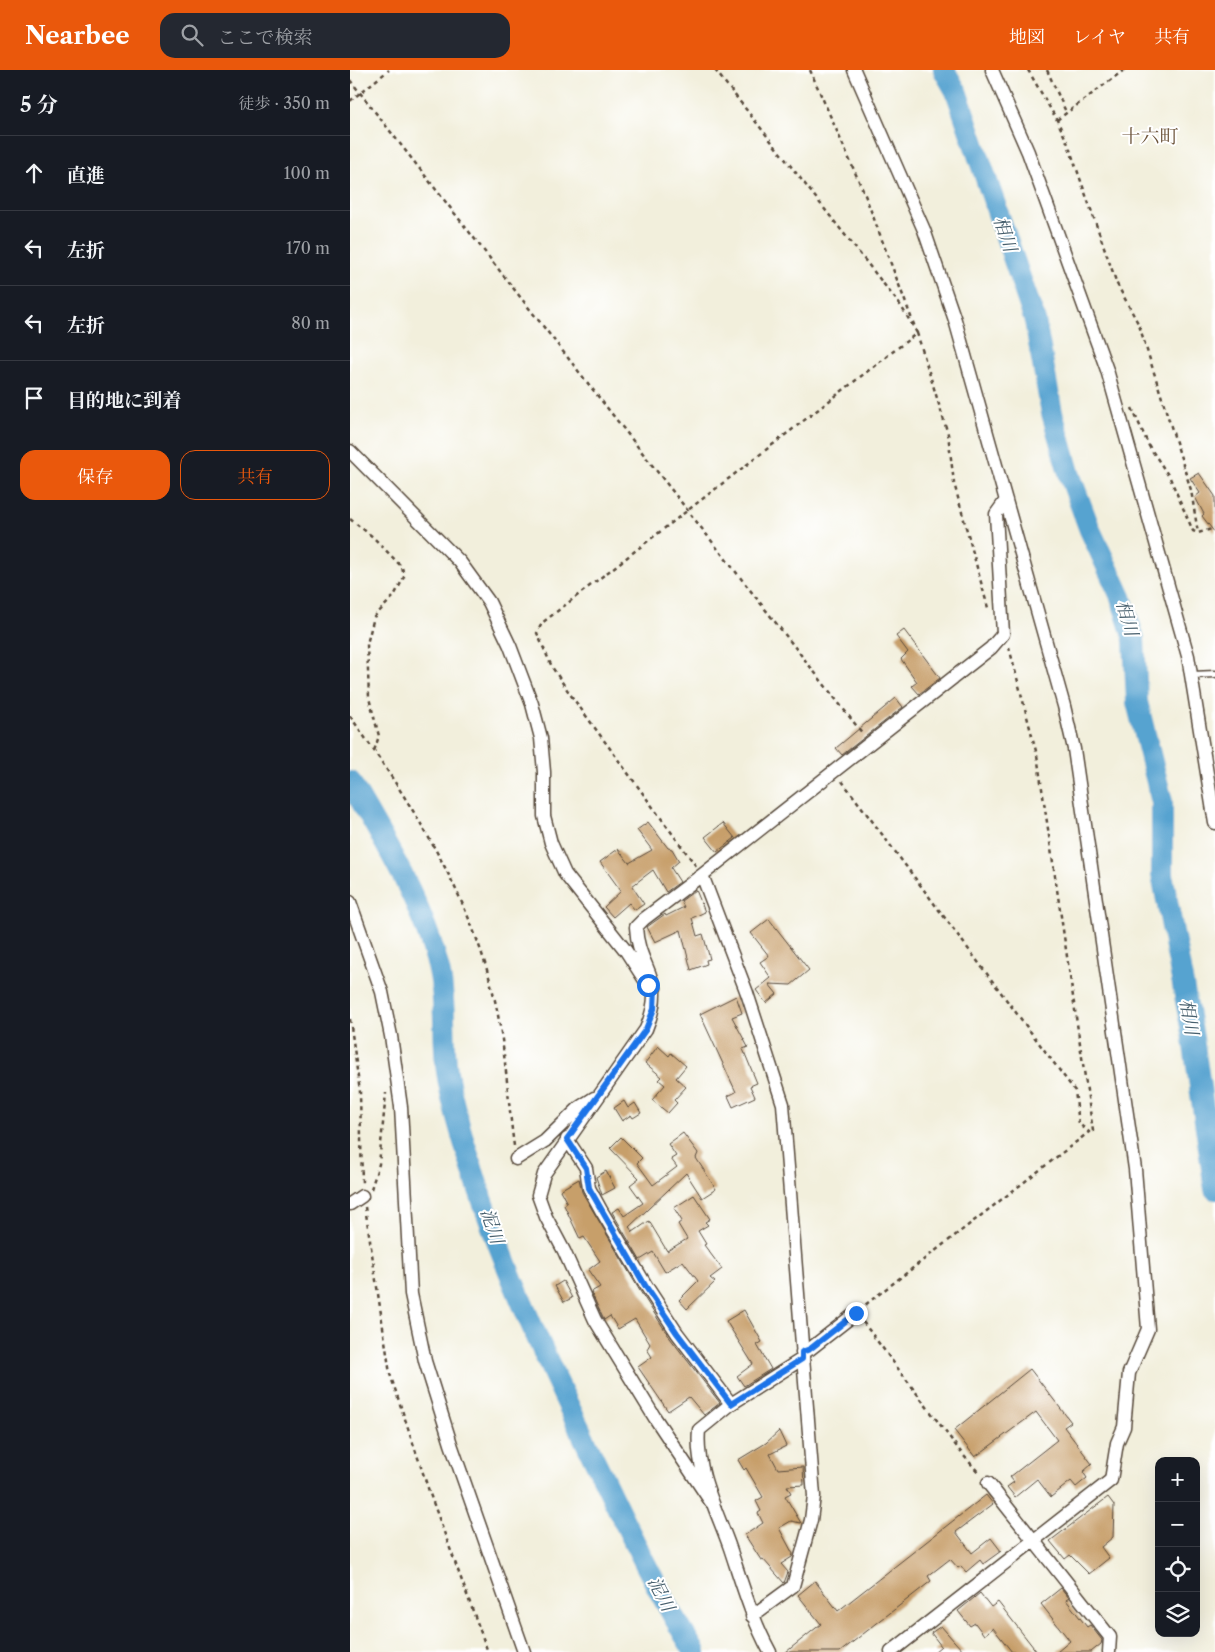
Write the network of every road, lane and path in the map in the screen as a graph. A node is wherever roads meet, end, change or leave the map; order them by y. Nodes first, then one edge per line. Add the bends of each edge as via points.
1 (389, 70) edge
2 (715, 70) edge
3 (810, 70) edge
4 (854, 70) edge
5 (992, 70) edge
6 (1028, 70) edge
7 (1047, 70) edge
8 (1124, 70) edge
9 (350, 80) edge
10 (361, 93) junction
11 (350, 101) edge
12 (1066, 112) junction
13 (1057, 120) junction
14 (917, 334) junction
15 (1130, 405) dead end
16 (350, 451) edge
17 (1006, 500) junction
18 (689, 510) junction
19 (350, 519) edge
20 (1215, 528) edge
21 (1198, 533) junction
22 (990, 615) dead end
23 (1003, 634) junction
24 (1215, 674) edge
25 (1192, 675) junction
26 (350, 716) edge
27 (870, 744) junction
28 (374, 751) junction
29 (835, 772) junction
30 (1215, 824) edge
31 (702, 875) junction
32 (350, 902) edge
33 (655, 988) junction
34 (350, 1019) edge
35 (387, 1085) dead end
36 (600, 1095) junction
37 (1089, 1132) junction
38 (567, 1139) junction
39 (516, 1159) joint
40 (362, 1196) junction
41 (350, 1204) edge
42 (856, 1313) junction
43 (802, 1355) junction
44 (731, 1404) junction
45 (988, 1483) joint
46 (712, 1502) junction
47 (1034, 1540) junction
48 (752, 1616) junction
49 (488, 1652) edge
50 (524, 1652) edge
51 (770, 1652) edge
52 (891, 1652) edge
53 (1109, 1652) edge

1 - 10 path
2 - 14 path via 901,306
3 - 14 path via 865,195
4 - 17 street via 924,230 955,320
5 - 25 street via 1028,152 1107,370
6 - 13 path
7 - 12 path
8 - 12 path
9 - 10 path
10 - 11 path
10 - 18 path
12 - 13 path
13 - 21 path via 1117,284 1146,346 1191,490
14 - 18 path
14 - 22 path via 948,434 954,482
15 - 21 path via 1170,478 1190,526
16 - 33 street via 460,562 489,602 510,646 541,738 544,816 551,844 565,874 626,951 648,985
17 - 23 street via 996,514
17 - 47 street via 1074,749 1135,1169 1148,1329 1129,1373 1124,1427 1110,1480
18 - 27 path
18 - 31 path via 542,623 537,633 552,667 570,694
19 - 28 path via 402,567 404,577 394,596 374,617 367,644 369,698 379,736
20 - 21 path
23 - 27 street via 991,648
23 - 37 path via 1037,755 1094,1131
24 - 25 lane
25 - 30 street
26 - 28 path
27 - 29 street
28 - 39 path via 437,849 474,928 497,1010
29 - 31 street
29 - 37 path via 1075,1091 1079,1124
31 - 33 street via 636,927
31 - 43 street via 783,1104
32 - 50 street via 382,992 391,1036 401,1107 411,1294 425,1361
33 - 36 street via 654,1009 646,1029
34 - 40 path via 360,1092
35 - 40 path via 379,1164 371,1190
36 - 38 street
36 - 39 street via 580,1107 545,1141
37 - 42 path
38 - 44 street via 586,1168 589,1188 646,1287
38 - 46 street via 544,1174 538,1195 546,1217 595,1320 655,1418
40 - 41 street
40 - 49 path via 390,1374
42 - 43 street
42 - 45 path via 963,1455
43 - 44 street
43 - 48 street via 814,1496 811,1520 793,1586
44 - 46 street via 700,1430 698,1443
45 - 47 street
46 - 48 street
47 - 52 street
47 - 53 street via 1110,1638
48 - 51 street

